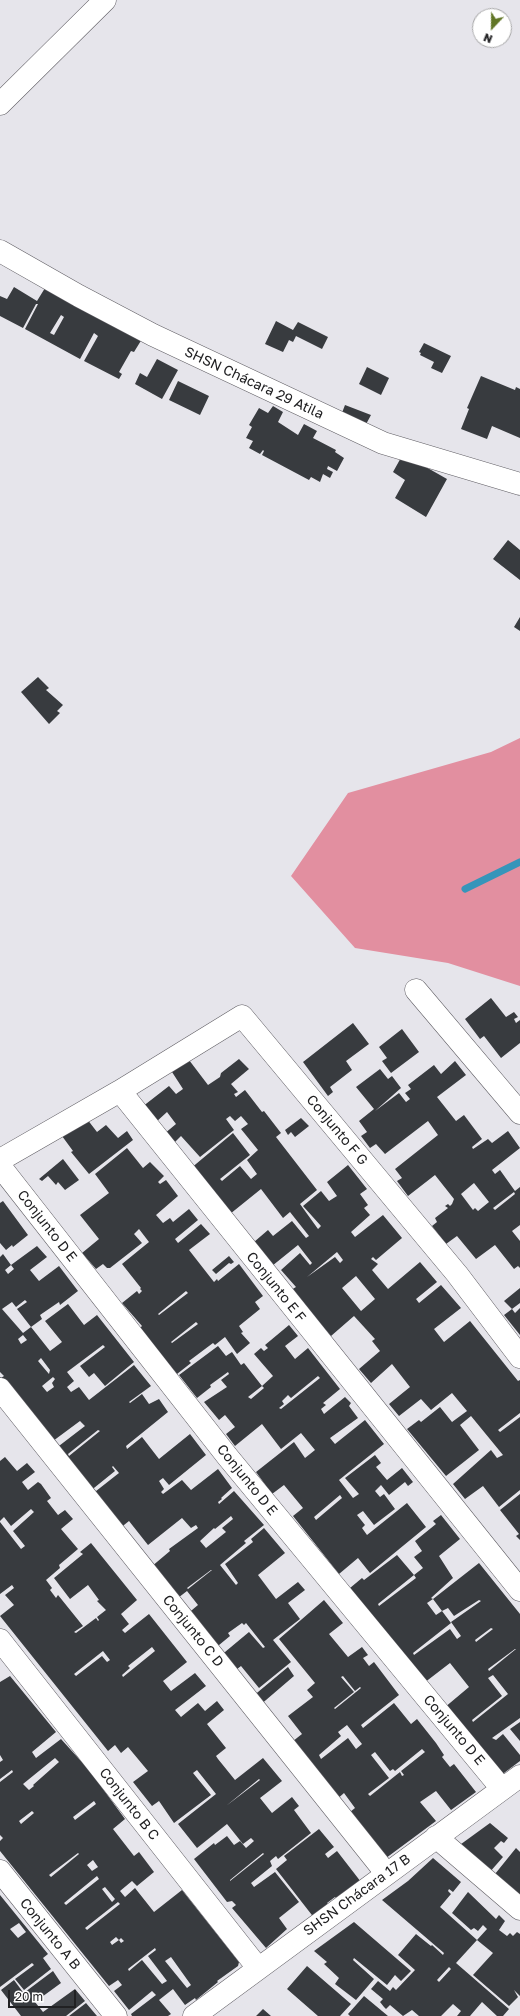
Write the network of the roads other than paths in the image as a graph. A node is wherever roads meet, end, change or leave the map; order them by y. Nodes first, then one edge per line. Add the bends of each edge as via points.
1 (105, 0) edge
2 (0, 104) edge
3 (0, 251) edge
4 (520, 484) edge
5 (416, 990) dead end
6 (120, 1092) junction
7 (520, 1113) edge
8 (0, 1160) edge
9 (0, 1166) edge
10 (520, 1357) edge
11 (0, 1389) edge
12 (520, 1590) edge
13 (0, 1640) edge
14 (520, 1776) edge
15 (502, 1789) junction
16 (436, 1837) junction
17 (0, 1871) edge
18 (386, 1873) junction
19 (520, 1910) edge
20 (258, 1968) junction
21 (116, 2016) edge
22 (194, 2016) edge

1 - 2 street
3 - 4 street, SHSN Chácara 29 Atila via 153,335 383,443
5 - 7 street
6 - 8 street
6 - 10 street, Conjunto F G via 242,1016 457,1274
6 - 12 street, Conjunto E F
9 - 15 street, Conjunto D E via 227,1456
11 - 18 street, Conjunto C D
13 - 20 street, Conjunto B C
14 - 15 street, SHSN Chácara 17 B
15 - 16 street, SHSN Chácara 17 B
16 - 18 street, SHSN Chácara 17 B
16 - 19 street
17 - 21 street, Conjunto A B
18 - 20 street, SHSN Chácara 17 B
20 - 22 street, SHSN Chácara 17 B

